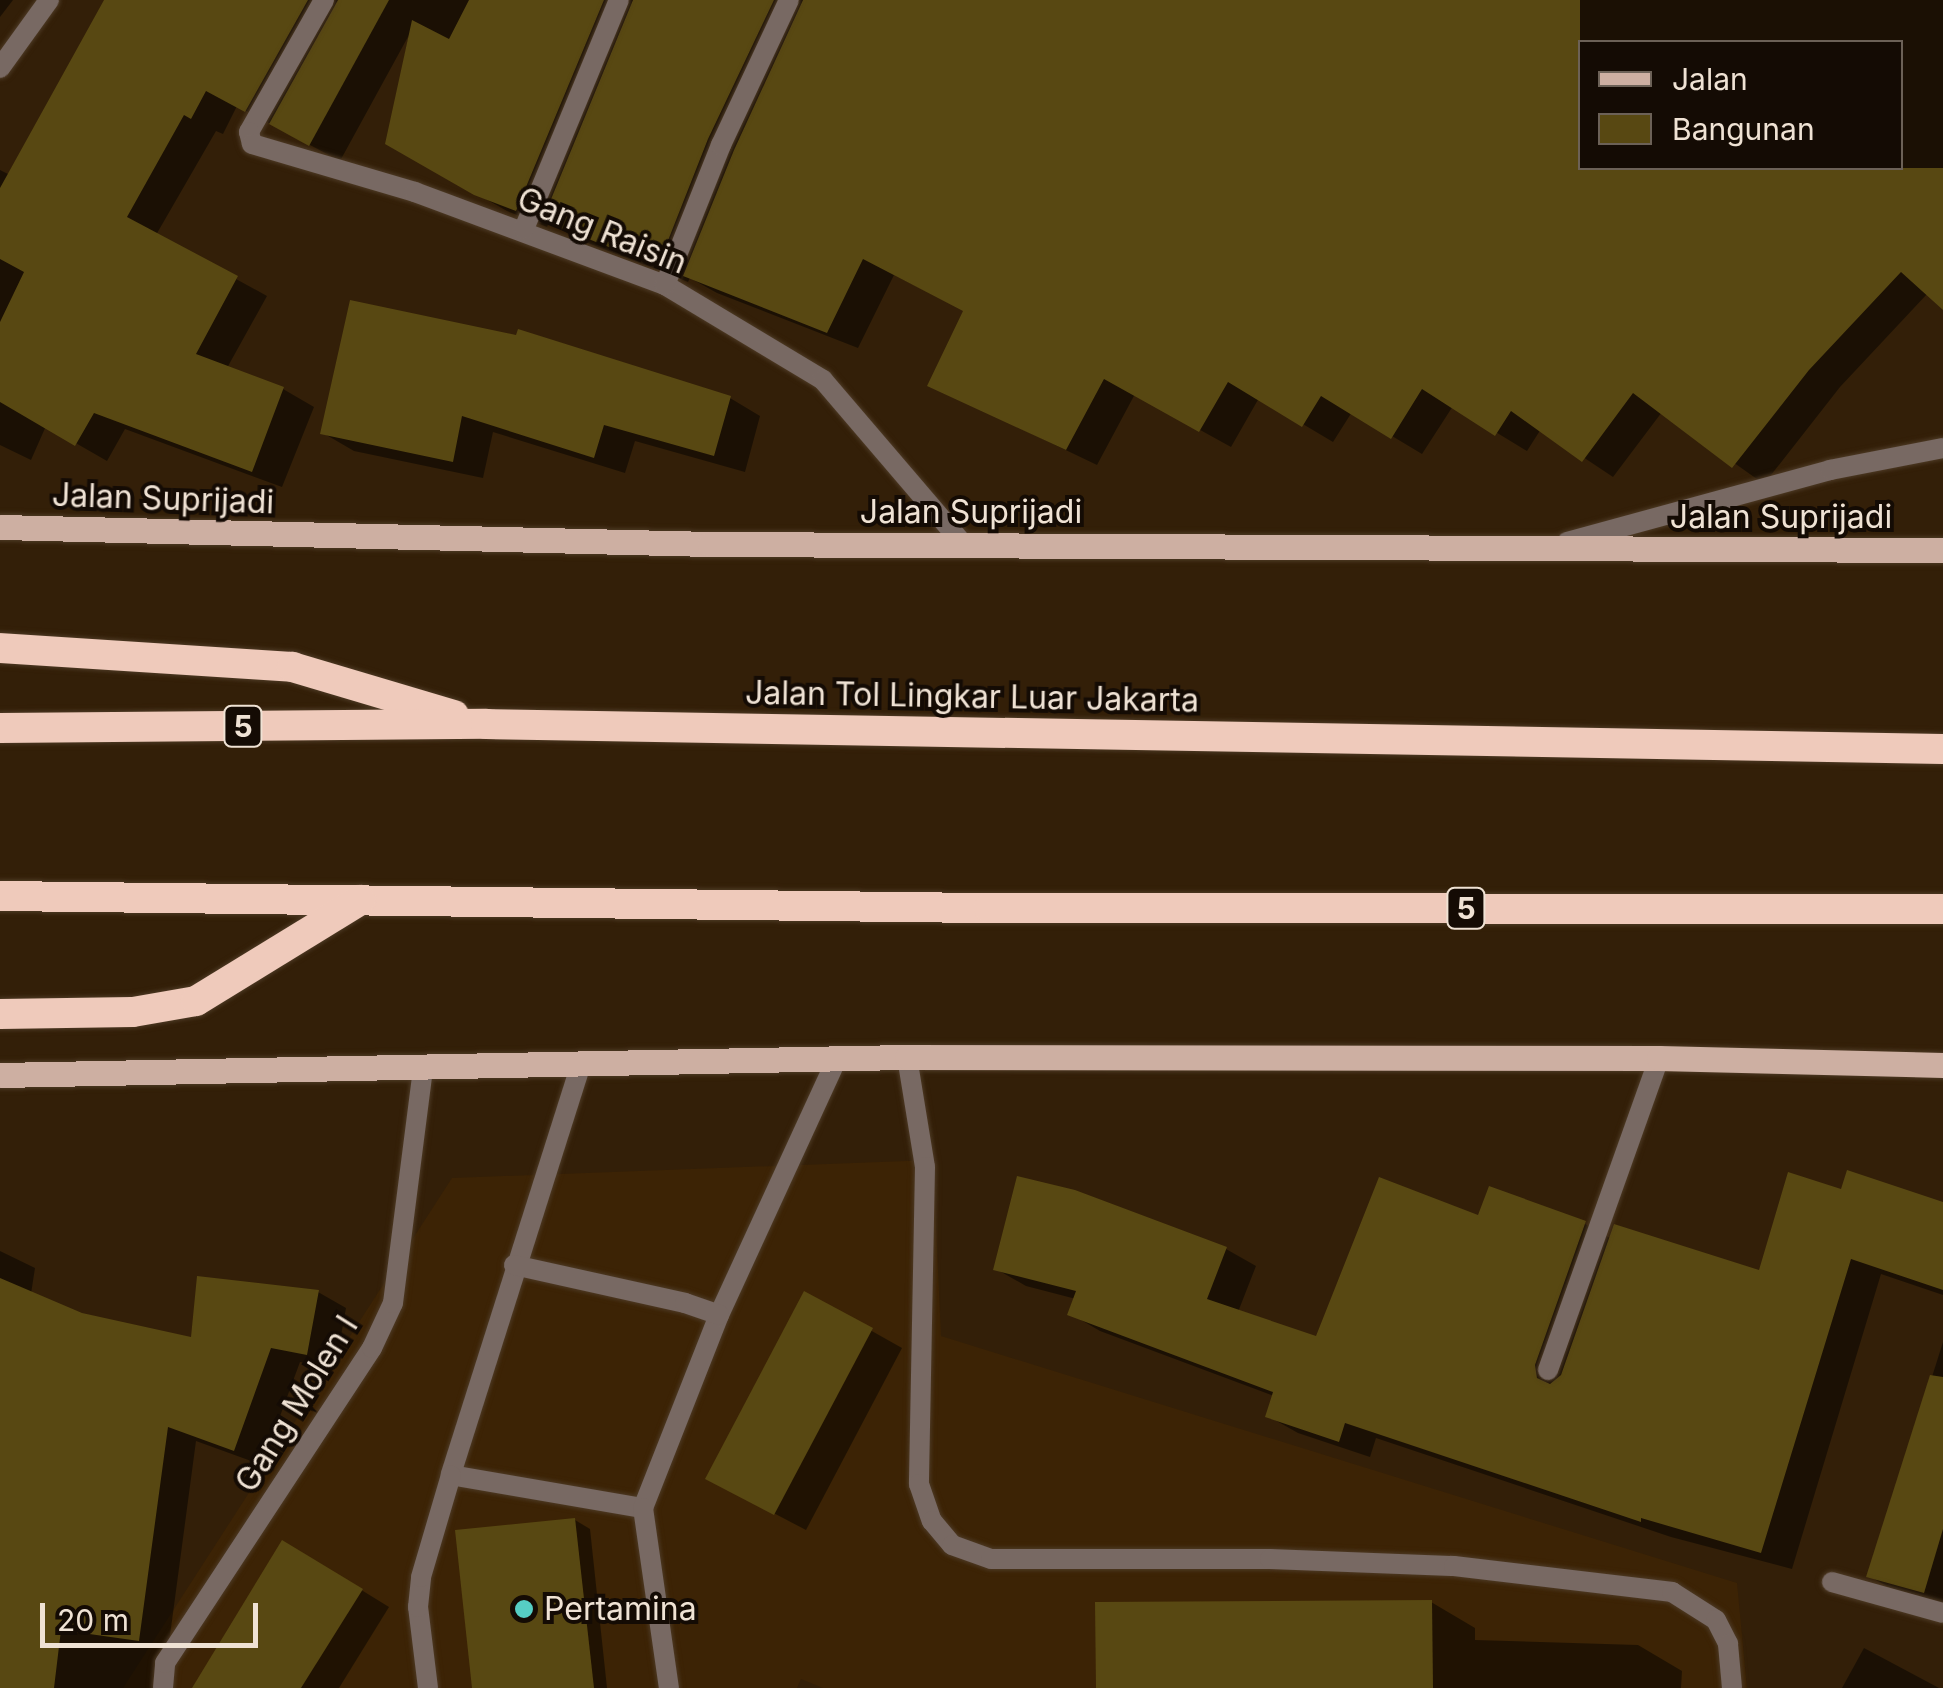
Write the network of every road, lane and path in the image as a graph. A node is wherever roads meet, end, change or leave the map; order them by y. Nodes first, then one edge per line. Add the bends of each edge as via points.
1 (49, 0) edge
2 (324, 0) edge
3 (619, 0) edge
4 (788, 0) edge
5 (0, 68) edge
6 (524, 229) junction
7 (665, 284) junction
8 (1943, 448) edge
9 (0, 527) edge
10 (964, 544) junction
11 (1541, 549) junction
12 (1943, 550) edge
13 (0, 648) edge
14 (486, 724) junction
15 (0, 728) edge
16 (1943, 750) edge
17 (0, 896) edge
18 (362, 900) junction
19 (1943, 909) edge
20 (0, 1014) edge
21 (907, 1056) junction
22 (837, 1058) junction
23 (1659, 1058) junction
24 (581, 1064) junction
25 (1943, 1065) edge
26 (423, 1068) junction
27 (0, 1074) edge
28 (514, 1266) junction
29 (719, 1316) junction
30 (1548, 1370) dead end
31 (451, 1475) junction
32 (643, 1508) junction
33 (1832, 1582) dead end
34 (1943, 1613) edge
35 (163, 1688) edge
36 (428, 1688) edge
37 (669, 1688) edge
38 (1732, 1688) edge

1 - 5 street
2 - 6 street, Gang Raisin via 249,132 252,144
3 - 6 street
4 - 7 street
6 - 7 street, Gang Raisin
7 - 10 street, Gang Raisin via 822,380
8 - 11 street via 1830,470
9 - 10 main road, Jalan Suprijadi
10 - 11 main road, Jalan Suprijadi
11 - 12 main road, Jalan Suprijadi
13 - 14 highway via 292,667
14 - 15 highway, Jalan Tol Lingkar Luar Jakarta / 5
14 - 16 highway, Jalan Tol Lingkar Luar Jakarta / 5
17 - 18 highway, 5
18 - 19 highway, 5
18 - 20 highway via 196,1001 133,1012
21 - 22 main road
21 - 23 main road
21 - 38 street via 925,1167 919,1484 932,1521 952,1545 1007,1560 1454,1566 1672,1592 1716,1620 1728,1644
22 - 24 main road
22 - 29 street
23 - 25 main road
23 - 30 street
24 - 26 main road
24 - 28 street
26 - 27 main road
26 - 35 street, Gang Molen I via 393,1303 372,1348 164,1663
28 - 29 street via 685,1302
28 - 31 street
29 - 32 street
31 - 32 street
31 - 36 street via 421,1577
32 - 37 street
33 - 34 street

